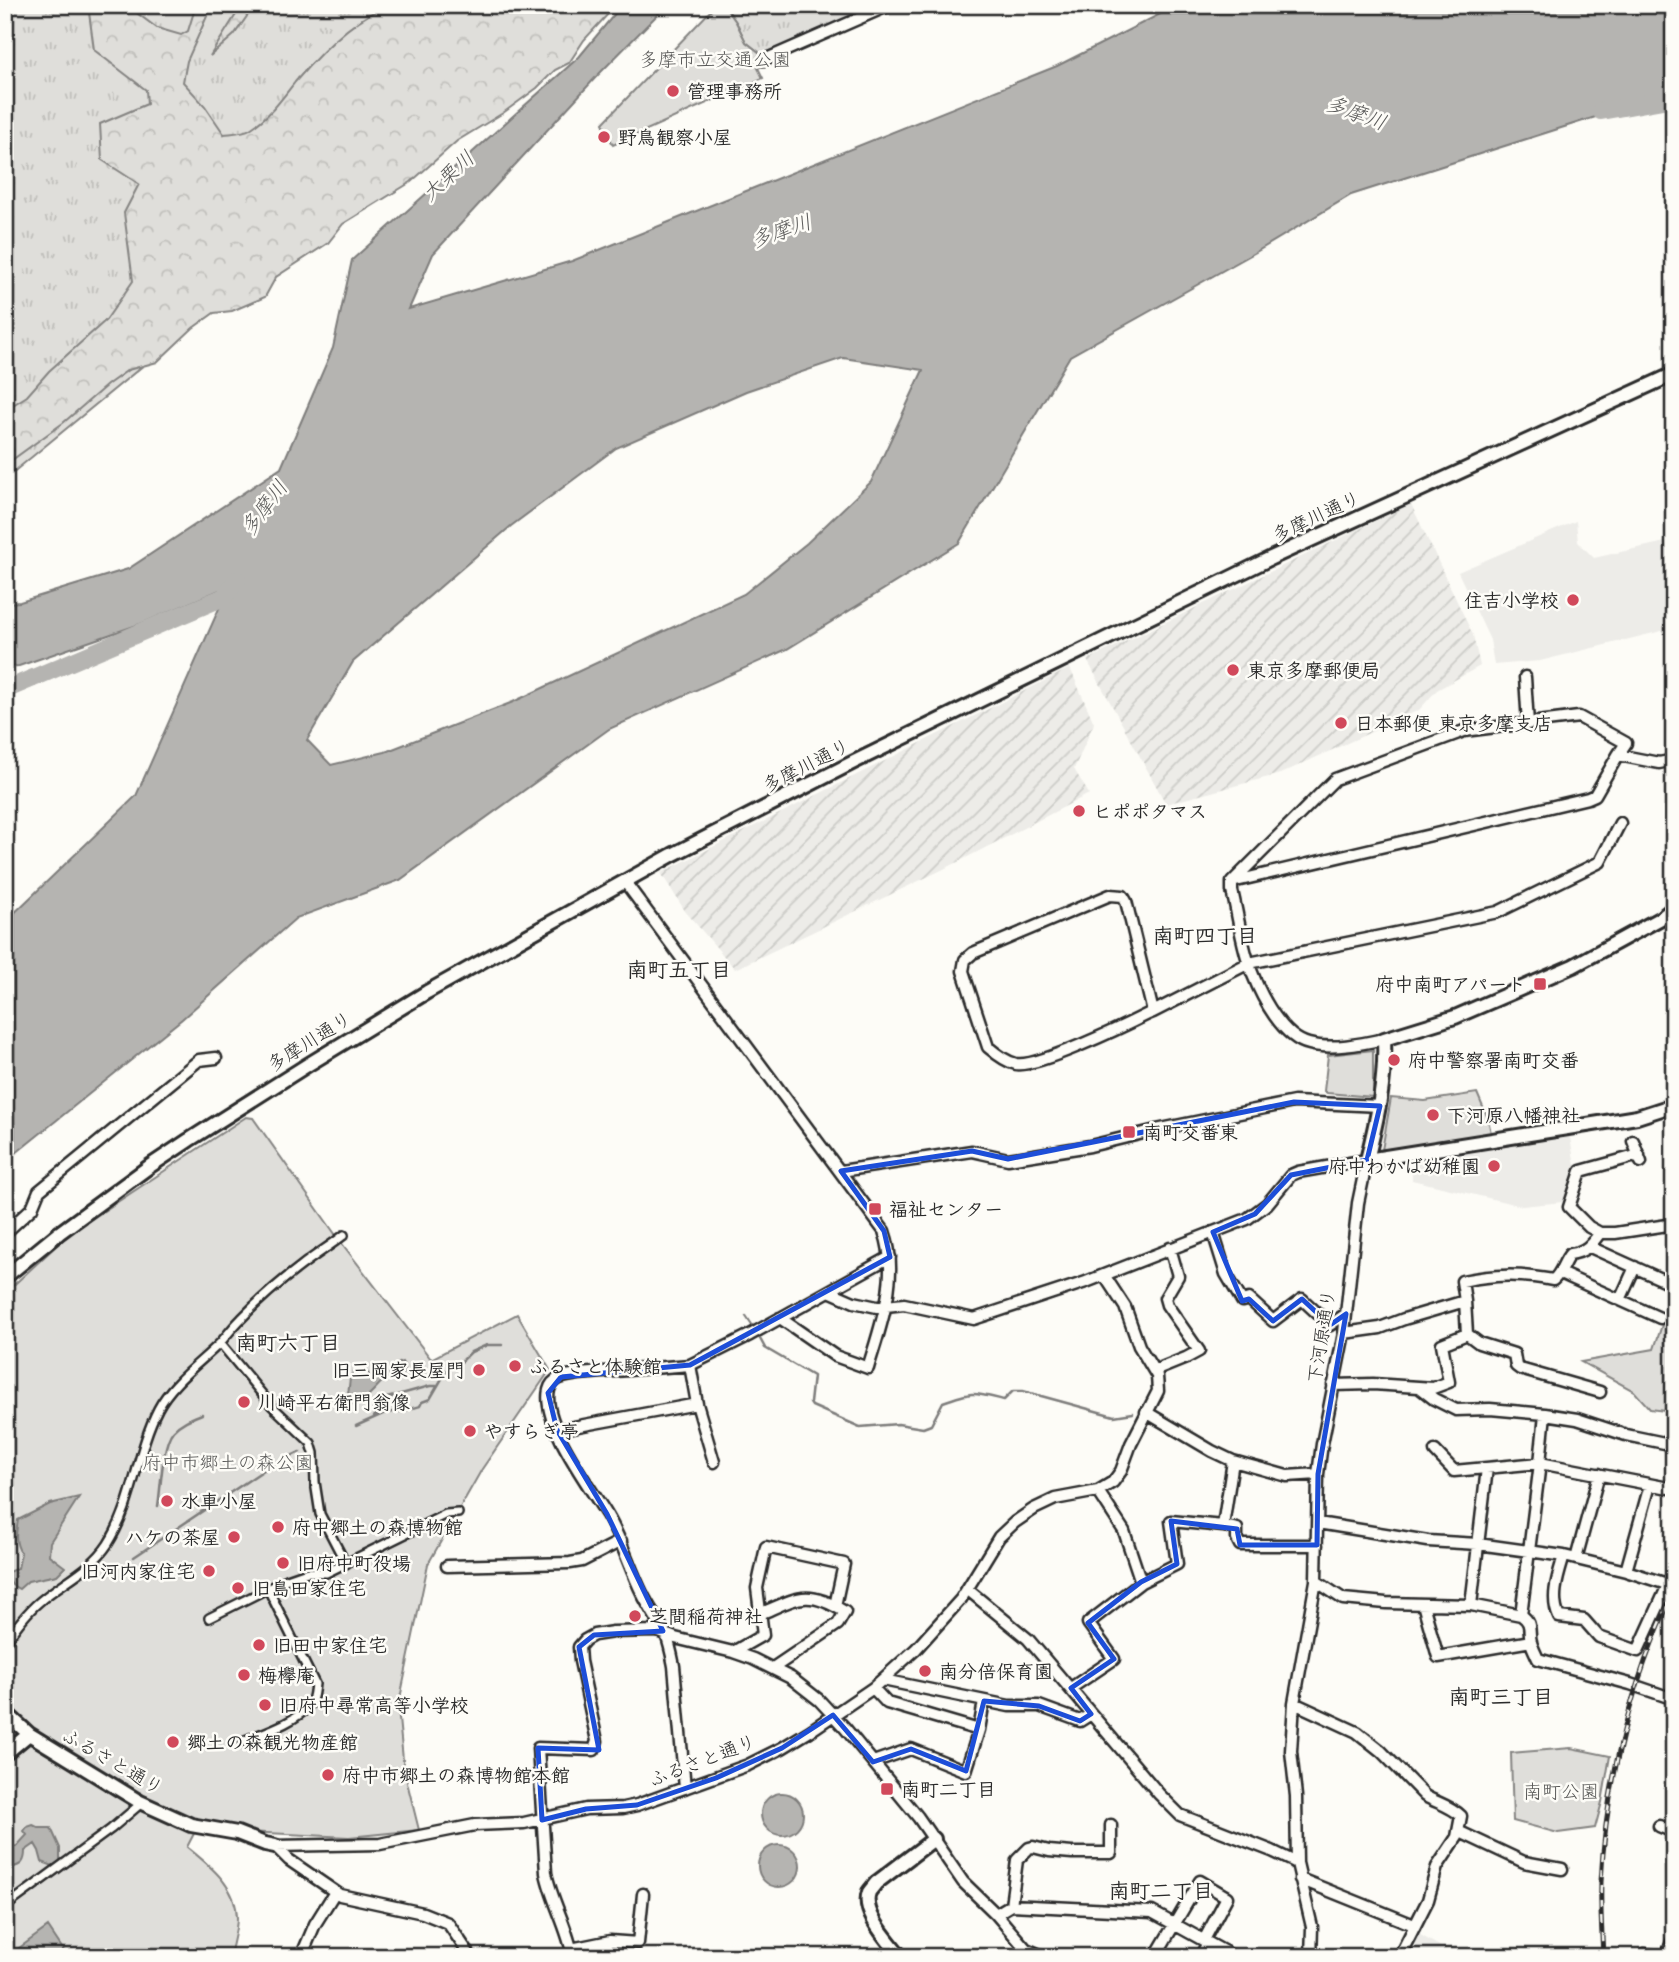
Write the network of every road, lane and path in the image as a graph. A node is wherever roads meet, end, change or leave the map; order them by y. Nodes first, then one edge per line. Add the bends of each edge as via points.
1 (890, 5) edge
2 (764, 60) dead end
3 (1674, 374) edge
4 (1525, 677) dead end
5 (1528, 723) junction
6 (1618, 755) junction
7 (1674, 760) edge
8 (1620, 823) dead end
9 (625, 882) junction
10 (1232, 882) junction
11 (1674, 908) edge
12 (1249, 963) junction
13 (1153, 1012) junction
14 (1384, 1039) junction
15 (216, 1058) dead end
16 (1674, 1105) edge
17 (1380, 1106) junction
18 (1633, 1141) dead end
19 (1367, 1160) junction
20 (841, 1171) junction
21 (1674, 1224) edge
22 (1213, 1232) junction
23 (5, 1233) edge
24 (1600, 1233) junction
25 (344, 1235) dead end
26 (1590, 1247) junction
27 (1170, 1248) junction
28 (890, 1257) junction
29 (1635, 1267) junction
30 (1560, 1273) junction
31 (1104, 1275) junction
32 (5, 1277) edge
33 (1674, 1285) edge
34 (829, 1291) junction
35 (1620, 1300) junction
36 (1465, 1301) junction
37 (885, 1305) junction
38 (1346, 1314) junction
39 (780, 1318) junction
40 (1660, 1318) dead end
41 (1344, 1333) junction
42 (1467, 1334) junction
43 (220, 1343) junction
44 (690, 1365) junction
45 (1153, 1371) junction
46 (1333, 1385) junction
47 (1420, 1388) junction
48 (1600, 1392) dead end
49 (697, 1404) junction
50 (1146, 1412) junction
51 (1545, 1414) junction
52 (557, 1430) junction
53 (1674, 1445) edge
54 (1435, 1451) dead end
55 (1233, 1461) junction
56 (714, 1462) dead end
57 (1540, 1463) junction
58 (1487, 1468) junction
59 (1318, 1474) junction
60 (1599, 1474) junction
61 (1650, 1485) junction
62 (1674, 1489) edge
63 (1098, 1491) junction
64 (458, 1513) dead end
65 (1318, 1523) junction
66 (1223, 1525) junction
67 (621, 1541) junction
68 (1478, 1544) junction
69 (1317, 1545) junction
70 (1528, 1551) junction
71 (1564, 1556) junction
72 (1576, 1559) junction
73 (346, 1564) junction
74 (447, 1566) dead end
75 (1626, 1571) junction
76 (1674, 1572) edge
77 (1317, 1581) junction
78 (1141, 1582) junction
79 (1667, 1584) junction
80 (268, 1588) junction
81 (967, 1589) junction
82 (1423, 1604) junction
83 (1471, 1605) junction
84 (835, 1606) junction
85 (760, 1614) junction
86 (1521, 1615) junction
87 (209, 1618) dead end
88 (665, 1634) junction
89 (1531, 1641) junction
90 (5, 1643) edge
91 (733, 1652) junction
92 (773, 1668) junction
93 (883, 1680) junction
94 (873, 1688) junction
95 (1071, 1688) junction
96 (1674, 1699) edge
97 (984, 1701) junction
98 (1294, 1703) junction
99 (5, 1712) edge
100 (1091, 1714) junction
101 (833, 1715) junction
102 (979, 1730) junction
103 (29, 1734) junction
104 (243, 1741) dead end
105 (5, 1754) edge
106 (873, 1762) junction
107 (685, 1788) junction
108 (138, 1806) dead end
109 (542, 1820) junction
110 (1111, 1825) dead end
111 (1659, 1826) dead end
112 (1458, 1831) junction
113 (1674, 1832) edge
114 (934, 1839) junction
115 (275, 1846) junction
116 (1297, 1863) junction
117 (1562, 1869) dead end
118 (1300, 1879) junction
119 (335, 1892) junction
120 (643, 1894) dead end
121 (1011, 1905) junction
122 (5, 1907) edge
123 (996, 1914) junction
124 (1173, 1924) junction
125 (1414, 1925) junction
126 (1674, 1937) edge
127 (1206, 1941) junction
128 (572, 1953) edge
129 (1028, 1953) edge
130 (301, 1957) edge
131 (471, 1957) edge
132 (901, 1957) edge
133 (1045, 1957) edge
134 (1155, 1957) edge
135 (1200, 1957) edge
136 (1234, 1957) edge
137 (1311, 1957) edge
138 (1399, 1957) edge
139 (1644, 1957) edge
140 (1666, 1957) edge

1 - 2 street
3 - 9 street, 多摩川通り via 1270,558 854,762
4 - 5 street
5 - 6 street via 1579,717 1626,743
5 - 10 street via 1464,731 1335,779
6 - 7 street
6 - 10 street via 1595,795 1588,798
8 - 12 street via 1600,862 1498,912
9 - 20 street
9 - 32 street, 多摩川通り via 384,1017 189,1140
10 - 12 street
11 - 14 street via 1573,966 1455,1017
12 - 13 street
12 - 14 street via 1279,1023 1302,1042 1330,1046
13 - 13 street via 1123,896 1110,895 965,960 963,971 988,1047 1017,1064 1035,1062 1108,1035
14 - 17 street, 下河原通り
15 - 23 street via 199,1060 39,1191 32,1208
16 - 19 street via 1637,1117
17 - 19 street, 下河原通り
17 - 20 street via 1294,1102 1008,1159 972,1151
18 - 24 street via 1640,1159 1581,1171 1569,1207
19 - 22 street via 1291,1175 1255,1214
19 - 38 street, 下河原通り
20 - 28 street via 884,1231
21 - 24 street
22 - 27 street
22 - 38 street via 1226,1274 1242,1301 1249,1299 1273,1321 1303,1299 1330,1325
24 - 26 street
25 - 43 street via 301,1265
26 - 29 street
26 - 30 street via 1570,1254
27 - 31 street
27 - 45 street via 1178,1276 1167,1305 1199,1350
28 - 34 street
28 - 37 street
29 - 33 street
29 - 35 street
30 - 35 street
30 - 36 street via 1553,1280 1499,1274 1462,1280
31 - 37 street via 974,1319 904,1304
31 - 45 street via 1125,1307
34 - 37 street via 854,1302
34 - 39 street
35 - 40 street
36 - 41 street via 1380,1328
36 - 42 street
37 - 39 street via 868,1368 835,1356
38 - 41 street, 下河原通り
39 - 44 street
41 - 46 street, 下河原通り
42 - 47 street via 1442,1344 1449,1382
42 - 48 street via 1479,1343 1514,1354 1520,1369
43 - 73 street via 272,1406 311,1443 320,1514
43 - 90 street via 187,1372 158,1408 108,1543 87,1567 38,1603
44 - 49 street
44 - 52 street via 561,1377 548,1393
45 - 50 street via 1158,1391
46 - 47 street
46 - 59 street, 下河原通り
47 - 51 street via 1456,1410
49 - 52 street
49 - 56 street
50 - 55 street
50 - 63 street via 1121,1471
51 - 53 street
51 - 57 street
52 - 67 street
54 - 58 street via 1454,1471
55 - 59 street via 1287,1476
55 - 66 street
57 - 58 street
57 - 60 street
57 - 70 street
58 - 68 street
59 - 65 street, 下河原通り
60 - 61 street
60 - 72 street
61 - 62 street
61 - 75 street
63 - 78 street via 1124,1531
63 - 81 street, ふるさと通り via 1055,1499 1015,1522 999,1537
64 - 73 street via 446,1514
65 - 68 street via 1428,1541
65 - 69 street, 下河原通り
66 - 69 street via 1237,1529 1240,1545
66 - 78 street via 1171,1521 1177,1564
67 - 74 street via 570,1563
67 - 88 street via 643,1597
68 - 70 street
68 - 83 street
69 - 77 street, 下河原通り
70 - 71 street
70 - 86 street
71 - 72 street
71 - 79 street via 1556,1585 1559,1617 1584,1620 1599,1637 1637,1651
72 - 75 street
73 - 80 street via 326,1573 307,1572
75 - 79 street
76 - 79 street
77 - 82 street via 1343,1599
77 - 98 street, 下河原通り
78 - 95 street via 1087,1623 1114,1659
80 - 87 street
80 - 104 street via 315,1684 314,1694 310,1705 289,1721
81 - 93 street, ふるさと通り
81 - 95 street via 1028,1639
82 - 83 street
82 - 89 street via 1438,1657
83 - 86 street
84 - 85 street via 808,1596
84 - 85 street via 844,1564 766,1547 757,1588
84 - 92 street via 845,1612 838,1624
85 - 91 street via 762,1635
86 - 89 street via 1531,1627
88 - 91 street
88 - 107 street via 674,1666
88 - 109 street via 613,1632 594,1635 579,1647 597,1741 594,1750 538,1748
89 - 96 street via 1538,1659
91 - 92 street
92 - 101 street
93 - 94 street, ふるさと通り
93 - 97 street
94 - 101 street, ふるさと通り
94 - 102 street via 887,1703
95 - 100 street
97 - 100 street via 1039,1706 1080,1721
97 - 102 street
98 - 112 street via 1357,1732 1425,1796 1455,1810 1461,1816
98 - 116 street, 下河原通り via 1291,1751
99 - 103 street
100 - 116 street via 1180,1815
101 - 106 street
101 - 107 street, ふるさと通り via 748,1765
102 - 106 street via 966,1772 911,1749
103 - 105 street
103 - 115 street, ふるさと通り via 139,1802 191,1825
106 - 114 street
107 - 109 street, ふるさと通り via 637,1805 586,1809
108 - 122 street
109 - 115 street, ふるさと通り via 475,1825 380,1844
109 - 128 street via 549,1889
110 - 121 street via 1111,1853 1029,1848 1017,1860
111 - 113 street
112 - 117 street via 1524,1862
112 - 125 street via 1437,1867 1428,1900
114 - 123 street via 963,1882
114 - 132 street via 869,1893 871,1914
115 - 119 street
116 - 118 street, 下河原通り
118 - 125 street
118 - 137 street, 下河原通り via 1312,1927
119 - 130 street
119 - 131 street via 448,1923
120 - 128 street via 638,1943 610,1941
121 - 123 street
121 - 124 street via 1152,1912
123 - 129 street
124 - 127 street
124 - 127 street via 1200,1881 1227,1897
124 - 134 street
125 - 138 street
126 - 140 street
127 - 135 street
127 - 136 street
129 - 133 street
139 - 140 street

